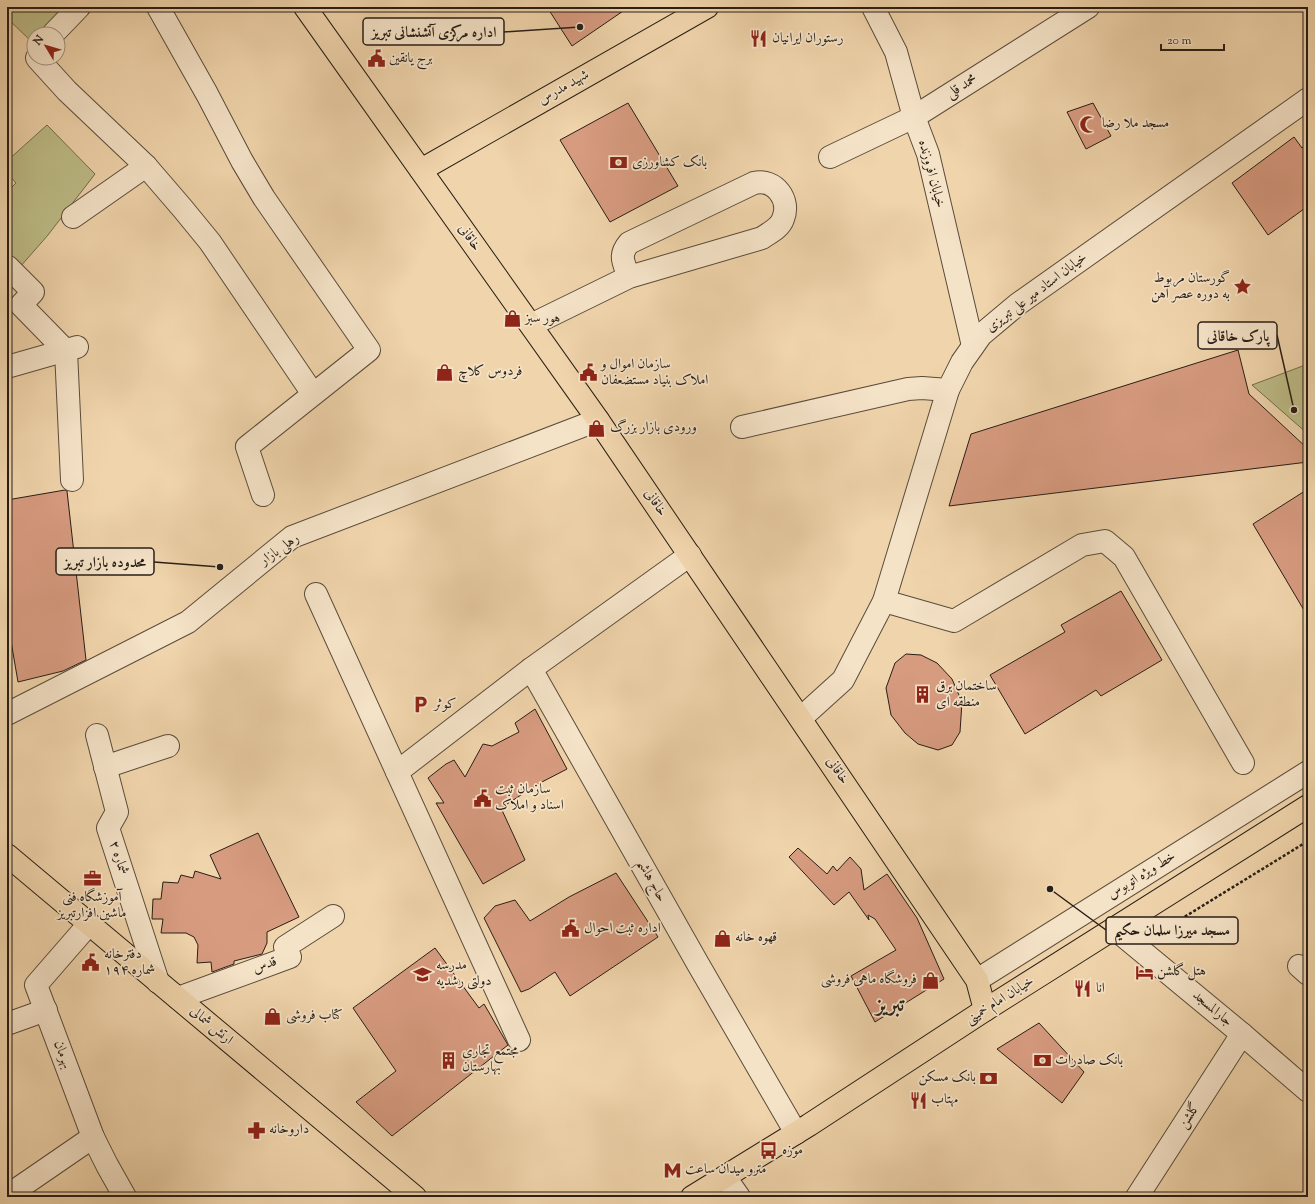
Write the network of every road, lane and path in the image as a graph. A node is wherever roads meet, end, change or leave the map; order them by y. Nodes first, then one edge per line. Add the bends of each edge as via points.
1 (79, 7) edge
2 (158, 7) edge
3 (306, 7) edge
4 (707, 7) edge
5 (872, 7) edge
6 (1088, 7) edge
7 (60, 26) edge
8 (44, 66) edge
9 (1308, 99) edge
10 (914, 117) junction
11 (830, 157) dead end
12 (146, 166) junction
13 (421, 170) junction
14 (73, 217) dead end
15 (8, 267) edge
16 (628, 277) junction
17 (531, 325) junction
18 (973, 346) junction
19 (72, 349) junction
20 (7, 367) edge
21 (948, 390) junction
22 (313, 394) junction
23 (598, 420) junction
24 (742, 427) dead end
25 (72, 480) dead end
26 (263, 495) dead end
27 (690, 555) junction
28 (316, 594) dead end
29 (884, 601) junction
30 (531, 669) junction
31 (7, 714) edge
32 (801, 718) junction
33 (97, 735) dead end
34 (168, 746) dead end
35 (1243, 763) dead end
36 (105, 767) junction
37 (397, 772) junction
38 (1308, 772) edge
39 (1308, 806) edge
40 (1308, 841) edge
41 (7, 855) edge
42 (332, 916) dead end
43 (89, 924) junction
44 (1115, 929) junction
45 (1148, 934) dead end
46 (977, 980) junction
47 (158, 982) junction
48 (178, 998) junction
49 (46, 1010) junction
50 (985, 1010) junction
51 (7, 1024) edge
52 (1242, 1034) junction
53 (519, 1040) dead end
54 (1308, 1091) edge
55 (796, 1133) junction
56 (93, 1137) junction
57 (725, 1177) junction
58 (8, 1197) edge
59 (125, 1197) edge
60 (415, 1197) edge
61 (692, 1197) edge
62 (739, 1197) edge
63 (1137, 1197) edge

1 - 7 street
2 - 22 street via 264,198 369,350
3 - 13 main road, خاقانی
4 - 13 main road, شهید مدرس
5 - 10 street, خیابان افروزنده via 896,52
6 - 10 street, محمد قلی
8 - 12 street
9 - 18 street, خیابان استاد میر علی تبریزی via 1018,304 981,335
10 - 11 street, محمد قلی
10 - 18 street, خیابان افروزنده via 928,154
12 - 14 street
12 - 22 street via 210,242
13 - 17 main road, خاقانی
15 - 19 street via 33,292 21,305
16 - 16 street via 622,256 629,243 754,183 766,182 782,194 785,209 783,220 776,229 762,238
16 - 17 street
17 - 23 main road, خاقانی
18 - 21 street, خیابان استاد میر علی تبریزی
19 - 20 street
19 - 25 street
21 - 24 street via 908,389
21 - 29 street, خیابان استاد میر علی تبریزی
22 - 26 street via 247,447
23 - 27 main road, خاقانی
23 - 31 street, رهلی بازار via 292,537 188,622
27 - 30 street
27 - 32 main road, خاقانی
28 - 37 street
29 - 32 street, خیابان استاد میر علی تبریزی via 843,680
29 - 35 street via 954,621 1082,545 1105,541 1124,557
30 - 37 street
30 - 55 street, حاج هاشم
32 - 46 main road, خاقانی
33 - 36 street, شماره ۲
34 - 36 street
36 - 47 street, شماره ۲ via 117,812 108,828
37 - 53 street
38 - 46 street, خط ویژه اتوبوس
39 - 44 main road, خیابان امام خمینی
40 - 45 path via 1155,935
41 - 43 main road, ارتش شمالی
42 - 48 street, قدس via 285,947 290,957
43 - 47 main road, ارتش شمالی
43 - 49 street, بهرمان via 36,985
44 - 50 main road, خیابان امام خمینی
44 - 52 street, جارالمسجد
46 - 50 main road, خاقانی
47 - 48 main road, ارتش شمالی
48 - 60 main road, ارتش شمالی
49 - 51 street
49 - 56 street, بهرمان
50 - 55 main road, خیابان امام خمینی
52 - 54 street, جارالمسجد
52 - 63 street, گلشن
55 - 57 main road, خیابان امام خمینی
56 - 58 street
56 - 59 street, بهرمان
57 - 61 main road, خیابان امام خمینی
57 - 62 street

